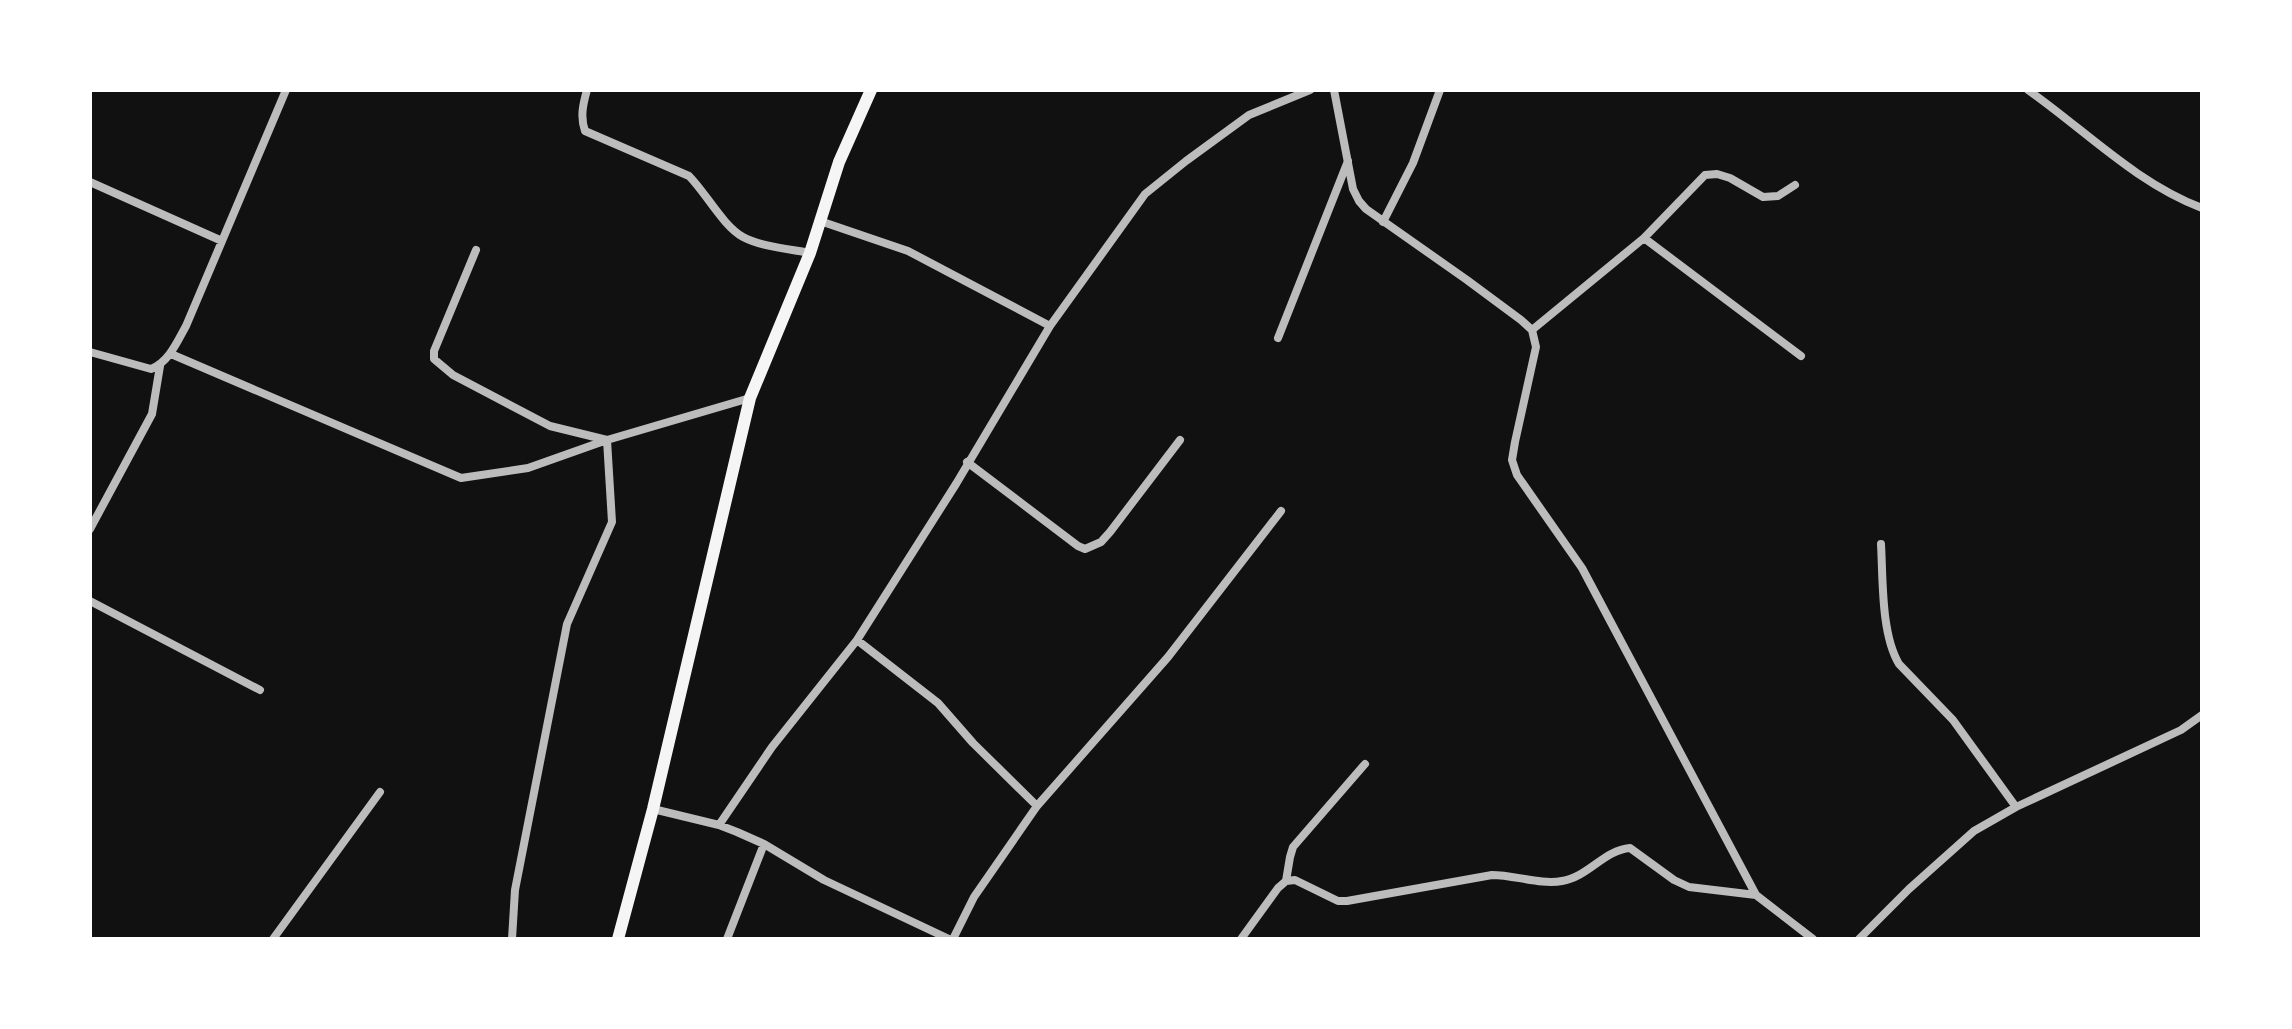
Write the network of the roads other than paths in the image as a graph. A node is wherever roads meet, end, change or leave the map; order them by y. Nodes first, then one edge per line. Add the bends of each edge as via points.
1 (286, 90) edge
2 (587, 90) edge
3 (871, 90) edge
4 (1310, 90) edge
5 (1334, 90) edge
6 (1440, 90) edge
7 (2028, 90) edge
8 (1348, 160) junction
9 (90, 182) edge
10 (1795, 185) dead end
11 (2202, 208) edge
12 (820, 221) junction
13 (1383, 222) junction
14 (1644, 238) junction
15 (222, 241) junction
16 (476, 250) dead end
17 (810, 253) junction
18 (1050, 326) junction
19 (1532, 330) junction
20 (1278, 338) dead end
21 (90, 352) edge
22 (171, 354) junction
23 (1801, 356) dead end
24 (160, 366) junction
25 (750, 398) junction
26 (607, 440) junction
27 (1180, 440) dead end
28 (967, 462) junction
29 (1281, 511) dead end
30 (90, 529) edge
31 (1881, 544) dead end
32 (90, 601) edge
33 (857, 640) junction
34 (260, 690) dead end
35 (2202, 715) edge
36 (1365, 764) dead end
37 (380, 792) dead end
38 (1037, 806) junction
39 (2016, 807) junction
40 (653, 809) junction
41 (719, 825) junction
42 (764, 844) junction
43 (1286, 881) junction
44 (1756, 895) junction
45 (273, 939) edge
46 (512, 939) edge
47 (618, 939) edge
48 (727, 939) edge
49 (951, 939) edge
50 (1241, 939) edge
51 (1813, 939) edge
52 (1859, 939) edge

1 - 15 street
2 - 17 street via 585,131 689,176 742,237
3 - 12 main road
4 - 18 street via 1249,115 1145,194
5 - 8 street
6 - 13 street via 1413,163
7 - 11 street via 2150,182
8 - 13 street via 1359,201
8 - 20 street
9 - 15 street
10 - 14 street via 1778,196 1763,197 1730,178 1705,175
12 - 17 main road
12 - 18 street via 908,251
13 - 19 street
14 - 19 street
14 - 23 street
15 - 22 street
16 - 26 street via 434,359 453,375 550,426
17 - 25 main road
18 - 28 street
19 - 44 street via 1536,347 1512,460 1517,475 1582,568
21 - 24 street via 151,369
22 - 24 street
22 - 26 street via 461,478 528,468
24 - 30 street via 152,414
25 - 26 street
25 - 40 main road
26 - 46 street via 612,522 567,624 515,890
27 - 28 street via 1110,532 1085,549
28 - 33 street
29 - 38 street via 1168,657
31 - 39 street via 1893,654 1953,720
32 - 34 street
33 - 38 street via 938,703
33 - 41 street via 772,747
35 - 39 street via 2181,730
36 - 43 street via 1299,838
37 - 45 street
38 - 49 street
39 - 52 street via 1974,831
40 - 41 street
40 - 47 main road
41 - 42 street
42 - 48 street
42 - 49 street via 824,880
43 - 44 street via 1347,901 1492,875 1563,881 1618,849 1630,848 1689,887
43 - 50 street
44 - 51 street

